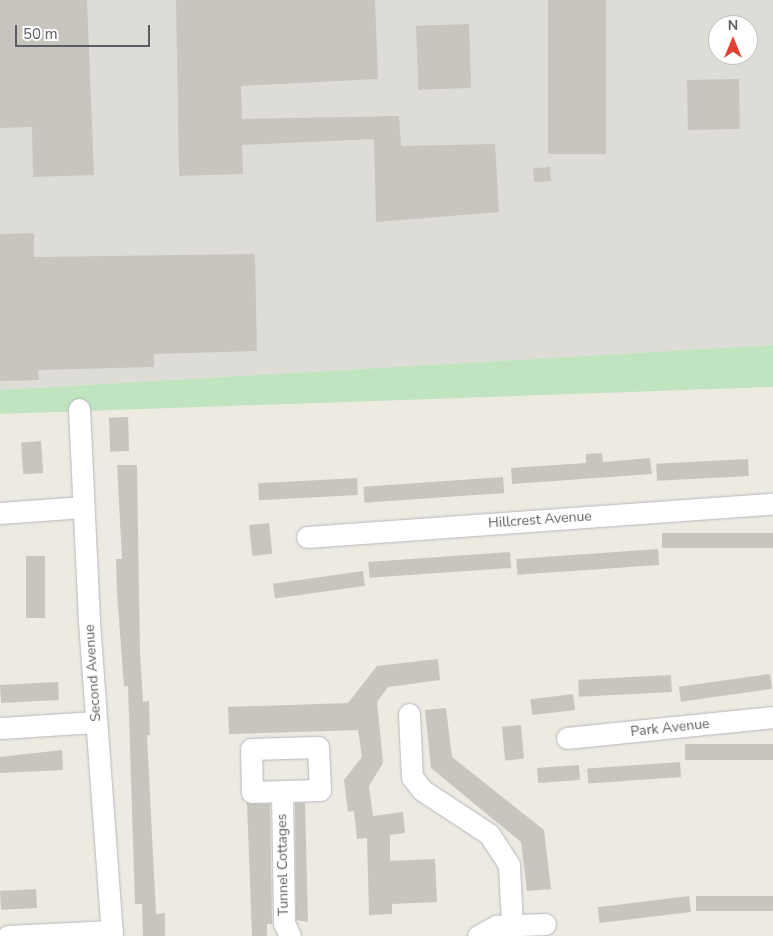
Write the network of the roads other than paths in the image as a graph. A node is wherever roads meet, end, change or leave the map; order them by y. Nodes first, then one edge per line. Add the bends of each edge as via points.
1 (80, 409) dead end
2 (773, 504) edge
3 (83, 507) junction
4 (0, 513) edge
5 (307, 537) dead end
6 (409, 714) dead end
7 (773, 717) edge
8 (96, 722) junction
9 (0, 728) edge
10 (566, 738) dead end
11 (282, 792) dead end
12 (512, 924) junction
13 (545, 924) dead end
14 (112, 934) edge
15 (8, 936) edge
16 (290, 936) edge
17 (478, 936) edge

1 - 3 street, Second Avenue
2 - 5 street, Hillcrest Avenue
3 - 4 street
3 - 8 street, Second Avenue
6 - 12 street via 412,777 422,790 489,834 509,865
7 - 10 street, Park Avenue
8 - 9 street
8 - 14 street, Second Avenue
11 - 16 street, Tunnel Cottages via 284,923
12 - 13 street
12 - 17 street via 496,926
14 - 15 street

